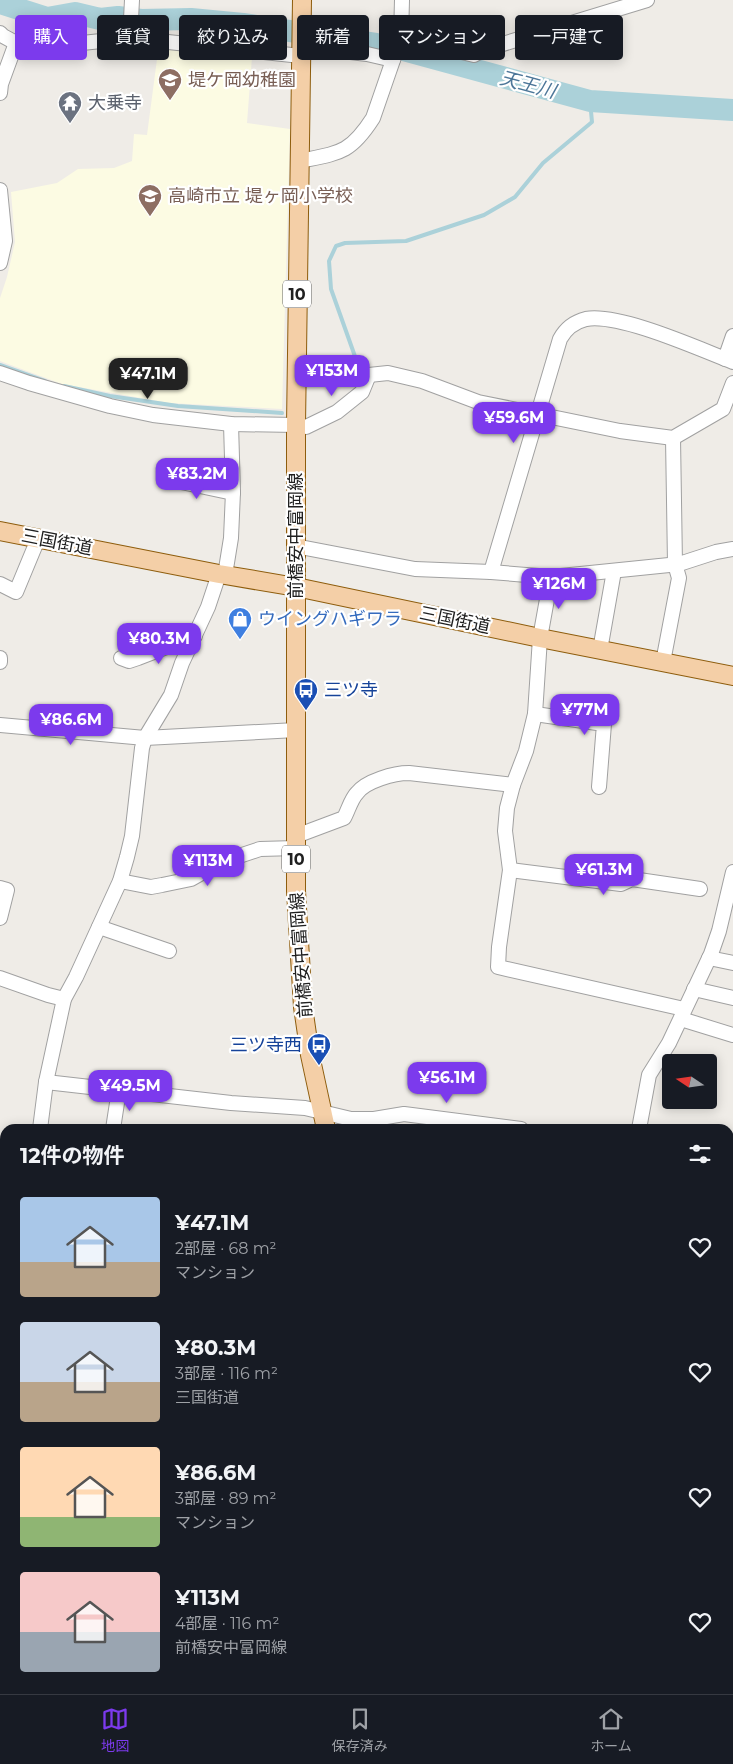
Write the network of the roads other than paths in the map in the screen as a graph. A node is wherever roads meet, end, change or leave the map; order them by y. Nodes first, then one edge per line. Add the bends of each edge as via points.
1 (132, 0) edge
2 (302, 0) edge
3 (402, 0) edge
4 (647, 0) edge
5 (131, 15) edge
6 (302, 15) edge
7 (401, 15) edge
8 (0, 32) edge
9 (169, 41) edge
10 (15, 42) edge
11 (505, 43) edge
12 (15, 46) edge
13 (297, 51) edge
14 (302, 60) edge
15 (393, 60) edge
16 (0, 93) edge
17 (299, 161) junction
18 (0, 190) edge
19 (0, 263) edge
20 (733, 336) edge
21 (729, 360) edge
22 (0, 373) edge
23 (369, 375) junction
24 (296, 378) junction
25 (733, 384) edge
26 (538, 416) junction
27 (232, 424) junction
28 (296, 425) junction
29 (673, 438) junction
30 (167, 479) dead end
31 (233, 493) junction
32 (0, 531) edge
33 (38, 539) junction
34 (295, 546) junction
35 (733, 549) edge
36 (675, 564) junction
37 (614, 571) junction
38 (491, 572) junction
39 (222, 575) junction
40 (551, 577) junction
41 (0, 584) edge
42 (296, 587) junction
43 (195, 636) junction
44 (540, 638) junction
45 (600, 650) junction
46 (121, 658) dead end
47 (663, 662) junction
48 (733, 676) edge
49 (535, 714) junction
50 (0, 725) edge
51 (296, 730) junction
52 (145, 738) junction
53 (513, 786) junction
54 (600, 788) dead end
55 (296, 842) junction
56 (510, 870) junction
57 (733, 872) edge
58 (120, 881) junction
59 (0, 888) edge
60 (700, 889) dead end
61 (0, 918) edge
62 (99, 927) junction
63 (169, 951) dead end
64 (710, 958) junction
65 (733, 963) edge
66 (0, 978) edge
67 (694, 989) junction
68 (733, 998) edge
69 (64, 999) junction
70 (682, 1014) junction
71 (733, 1035) edge
72 (46, 1082) junction
73 (119, 1090) junction
74 (322, 1111) junction
75 (41, 1124) edge
76 (114, 1124) edge
77 (325, 1124) edge
78 (374, 1124) edge
79 (482, 1124) edge
80 (640, 1124) edge

1 - 5 street
2 - 6 main road, 前橋安中富岡線 / 10
3 - 7 street
4 - 11 street
8 - 10 street
9 - 13 street
12 - 16 street
14 - 17 main road, 前橋安中富岡線 / 10
15 - 17 street via 373,118 357,139 335,154
17 - 24 main road, 前橋安中富岡線 / 10
18 - 19 street via 5,242
20 - 21 street
21 - 26 street via 642,328 601,318 585,320 566,328 560,339
22 - 27 street via 153,416
23 - 24 street
23 - 26 street via 388,373 422,381 478,402
23 - 28 street via 362,392 337,412 306,427
24 - 28 main road, 前橋安中富岡線 / 10
25 - 29 street via 723,409
26 - 29 street
26 - 38 street
27 - 28 street
27 - 31 street
28 - 34 main road, 前橋安中富岡線 / 10
29 - 36 street
30 - 31 street
31 - 39 street via 232,538
32 - 33 main road, 三国街道
33 - 39 main road, 三国街道
33 - 41 street via 16,592
34 - 38 street via 415,569
34 - 42 main road, 前橋安中富岡線 / 10
35 - 36 street
36 - 37 street
36 - 47 street via 679,578
37 - 40 street
37 - 45 street
38 - 40 street
39 - 42 main road, 三国街道
39 - 43 street
40 - 44 street
42 - 44 main road, 三国街道
42 - 51 main road, 前橋安中富岡線 / 10
43 - 46 street via 138,658
43 - 52 street via 171,695
44 - 45 main road, 三国街道
44 - 49 street
45 - 47 main road, 三国街道
47 - 48 main road, 三国街道
49 - 53 street
49 - 54 street via 604,724
50 - 52 street
51 - 52 street
51 - 55 main road, 前橋安中富岡線 / 10
52 - 58 street via 132,836
53 - 55 street via 396,773 356,793 344,818
53 - 56 street via 505,831
55 - 58 street via 260,849 221,862 191,879 162,886
55 - 74 main road, 前橋安中富岡線 / 10 via 303,1007
56 - 60 street via 621,884 632,879
56 - 70 street via 498,967
57 - 64 street via 720,931
58 - 62 street
59 - 61 street via 7,890
62 - 63 street
62 - 69 street
64 - 65 street
64 - 67 street
66 - 69 street
67 - 68 street
67 - 70 street
69 - 72 street
70 - 71 street
70 - 80 street via 650,1076
72 - 73 street
72 - 75 street
73 - 74 street
73 - 76 street
74 - 77 main road, 前橋安中富岡線 / 10
74 - 78 street
78 - 79 street via 404,1114

